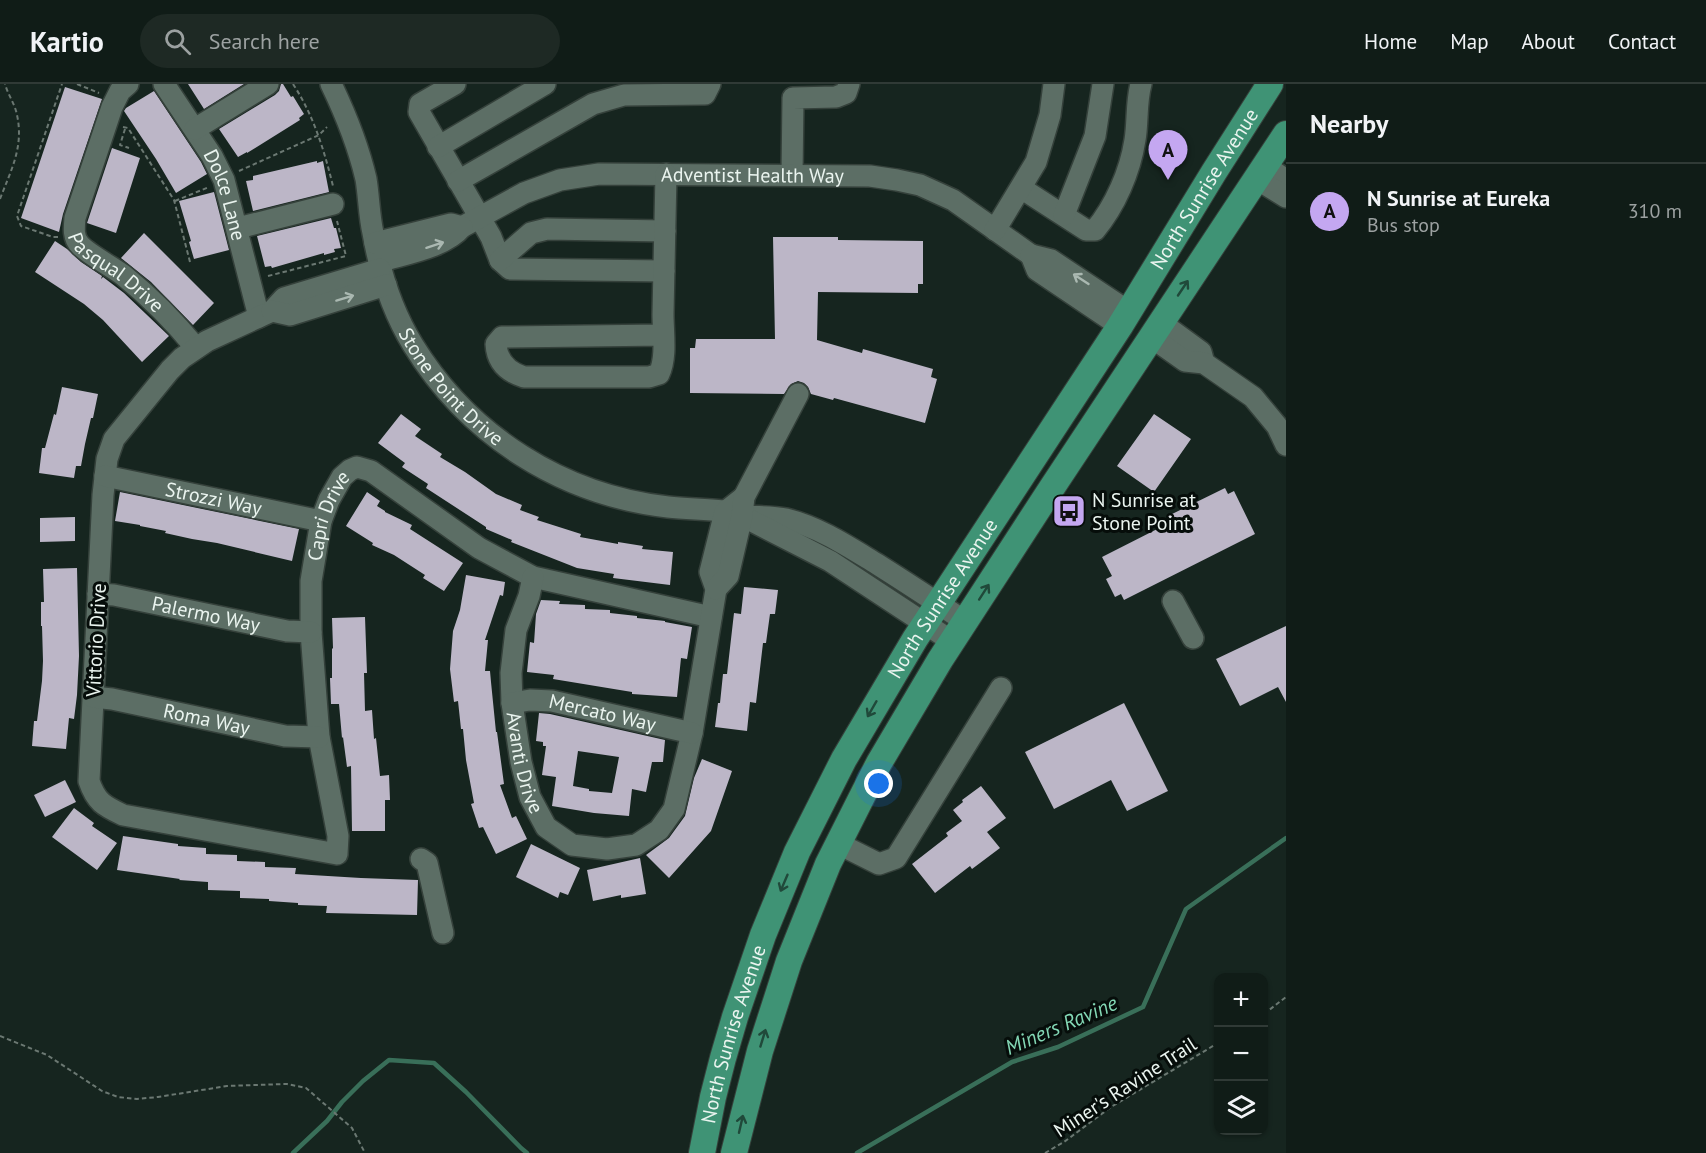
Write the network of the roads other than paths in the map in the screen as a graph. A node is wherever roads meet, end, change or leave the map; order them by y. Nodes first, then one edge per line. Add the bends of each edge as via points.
1 (128, 84) edge
2 (164, 84) edge
3 (268, 84) edge
4 (455, 84) edge
5 (545, 84) edge
6 (710, 84) edge
7 (849, 84) edge
8 (1054, 84) edge
9 (1103, 84) edge
10 (1141, 84) edge
11 (1270, 84) edge
12 (335, 85) edge
13 (793, 91) edge
14 (195, 129) junction
15 (1286, 134) edge
16 (438, 147) junction
17 (1214, 172) junction
18 (666, 174) junction
19 (792, 175) junction
20 (1270, 175) edge
21 (458, 181) junction
22 (1021, 188) junction
23 (1286, 197) edge
24 (333, 204) road end
25 (1064, 215) junction
26 (470, 222) junction
27 (238, 228) junction
28 (994, 230) junction
29 (665, 231) junction
30 (500, 260) junction
31 (380, 265) junction
32 (664, 271) junction
33 (266, 314) junction
34 (1124, 319) junction
35 (1155, 329) junction
36 (663, 335) junction
37 (196, 348) junction
38 (798, 394) dead end
39 (1283, 433) edge
40 (105, 476) junction
41 (1051, 489) junction
42 (737, 508) junction
43 (321, 521) junction
44 (533, 577) junction
45 (98, 594) junction
46 (1173, 601) dead end
47 (932, 614) junction
48 (711, 617) junction
49 (311, 632) junction
50 (959, 632) junction
51 (1193, 638) dead end
52 (1001, 688) dead end
53 (93, 698) junction
54 (512, 703) junction
55 (692, 733) junction
56 (319, 737) junction
57 (837, 843) junction
58 (337, 854) joint
59 (421, 859) dead end
60 (443, 933) dead end
61 (702, 1153) edge
62 (735, 1153) edge

1 - 37 street, Pasqual Drive via 120,90 112,107 75,218 75,236 82,247 155,304
2 - 14 street, Dolce Lane
3 - 14 street
4 - 16 street via 420,104 419,112
5 - 16 street
6 - 21 street via 705,94 624,95 593,104
7 - 13 street via 846,93 836,98
8 - 22 street via 1036,162
9 - 25 street via 1095,136
10 - 25 street via 1135,141 1126,175 1103,220 1095,230 1086,230
11 - 17 main road, North Sunrise Avenue
12 - 31 street, Stone Point Drive via 359,150
13 - 19 street
14 - 27 street, Dolce Lane via 224,180
15 - 20 main road, North Sunrise Avenue
16 - 21 street
17 - 34 main road, North Sunrise Avenue
17 - 35 main road via 1210,206 1153,301 1149,314
18 - 19 street, Adventist Health Way
18 - 26 street, Adventist Health Way via 599,174 560,180 524,193
18 - 29 street
19 - 28 street, Adventist Health Way via 870,176 920,185 953,200
20 - 23 street
35 -> 20 main road, North Sunrise Avenue
21 - 26 street
22 - 25 street
22 - 28 street
24 - 27 street
26 - 30 street via 491,237
26 - 31 street, Adventist Health Way via 441,243
27 - 33 street, Dolce Lane
28 - 34 street, Adventist Health Way via 1031,255 1051,260
29 - 30 street via 548,229 531,234
29 - 32 street
30 - 32 street via 510,270
31 - 33 street, Vittorio Drive via 301,302 290,315
31 - 42 street, Stone Point Drive via 396,315 427,366 462,409 518,454 603,494 669,507
32 - 36 street
33 - 37 street, Vittorio Drive
34 - 41 main road via 1132,327 1130,338 1054,457
34 - 47 main road, North Sunrise Avenue
35 - 39 street via 1185,361 1204,363 1253,397
35 - 41 main road, North Sunrise Avenue
36 - 36 street via 663,366 659,374 648,377 524,377 514,374 496,354 496,344 502,337
37 - 40 street, Vittorio Drive via 170,369 114,439
38 - 42 street, Avanti Drive
40 - 43 street, Strozzi Way
40 - 45 street, Vittorio Drive
50 -> 41 main road, North Sunrise Avenue
42 - 47 street, Stone Point Drive
42 - 48 street, Avanti Drive via 723,560 728,576 716,589
43 - 44 street, Capri Drive via 342,477 357,467 371,471 479,548
43 - 49 street, Capri Drive via 311,581
44 - 48 street, Capri Drive
44 - 54 street, Avanti Drive via 516,630
45 - 49 street, Palermo Way via 287,632
45 - 53 street, Vittorio Drive
46 - 51 street
47 - 50 street, Stone Point Drive
47 -> 61 main road, North Sunrise Avenue via 844,759 797,852 746,982 713,1097
48 - 55 street, Avanti Drive
49 - 56 street, Capri Drive
50 - 57 main road, North Sunrise Avenue via 888,745
52 - 57 street via 896,858 879,864
53 - 56 street, Roma Way via 285,736
53 - 58 street, Vittorio Drive via 89,782 93,795 107,808 123,815
54 - 55 street, Mercato Way via 552,701
54 - 55 street, Avanti Drive via 530,797 546,827 572,845 607,849 636,845 659,830 674,809
56 - 58 street, Capri Drive via 338,836
62 -> 57 main road, North Sunrise Avenue via 759,1051 789,961
59 - 60 street via 427,863

